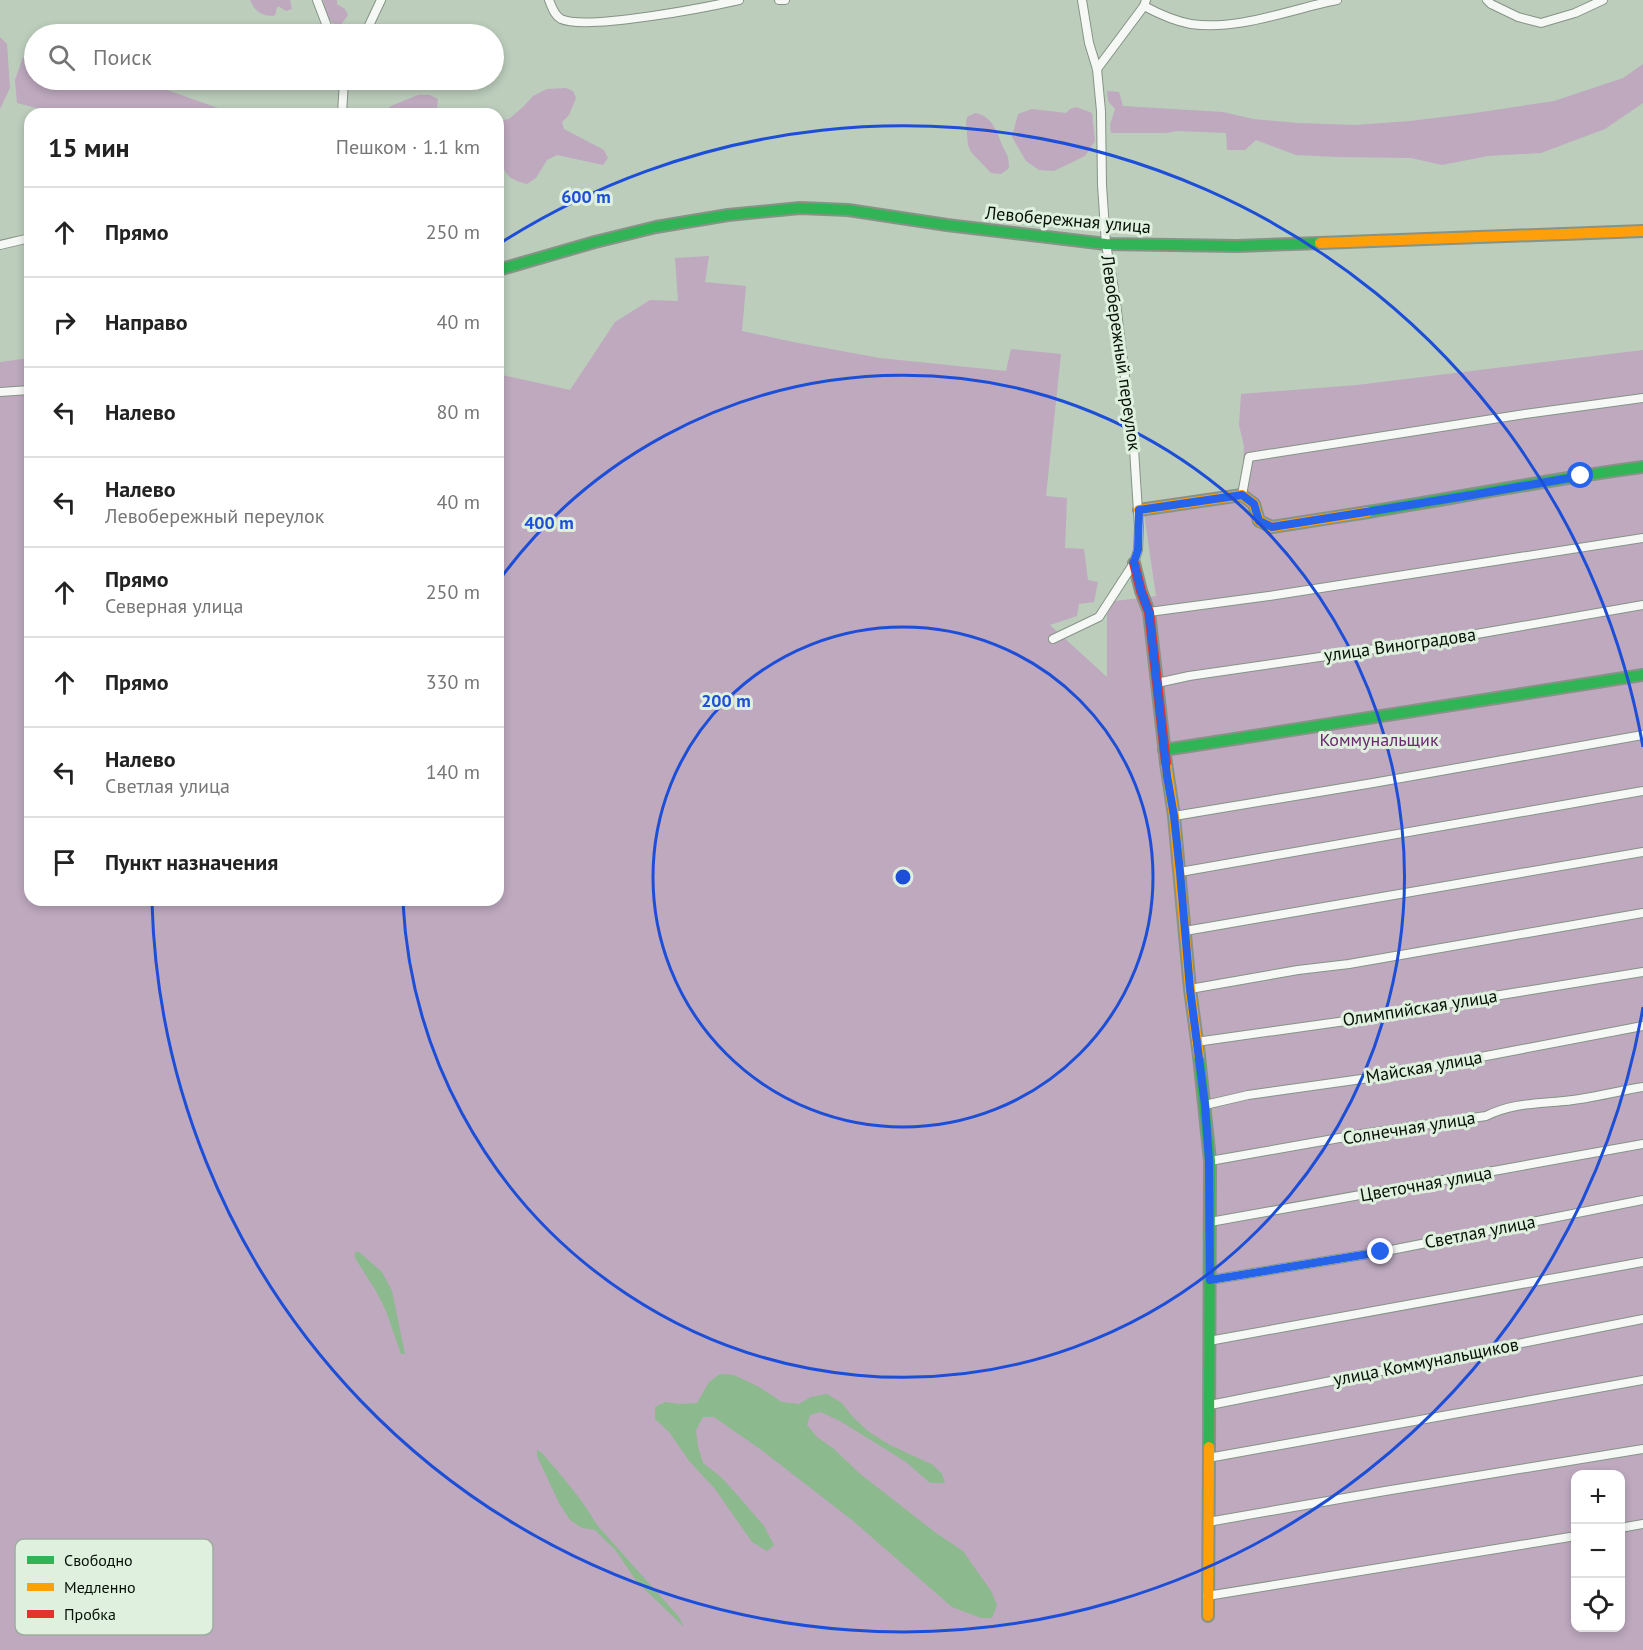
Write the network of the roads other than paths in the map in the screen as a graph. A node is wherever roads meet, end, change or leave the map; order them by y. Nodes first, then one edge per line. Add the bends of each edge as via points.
1 (317, 0) edge
2 (381, 0) edge
3 (549, 0) edge
4 (738, 0) edge
5 (780, 0) edge
6 (785, 0) edge
7 (1082, 0) edge
8 (1336, 0) edge
9 (1487, 0) edge
10 (1603, 0) edge
11 (1145, 3) edge
12 (326, 24) edge
13 (369, 24) edge
14 (1097, 69) junction
15 (343, 90) edge
16 (342, 108) edge
17 (1643, 231) edge
18 (24, 239) edge
19 (1106, 244) junction
20 (0, 245) edge
21 (504, 268) edge
22 (24, 390) edge
23 (0, 392) edge
24 (1643, 398) edge
25 (1643, 467) edge
26 (1242, 495) junction
27 (1139, 510) junction
28 (1643, 538) edge
29 (1134, 562) junction
30 (1643, 605) edge
31 (1149, 612) junction
32 (1053, 639) dead end
33 (1643, 675) edge
34 (1157, 683) junction
35 (1643, 735) edge
36 (1164, 750) junction
37 (1643, 791) edge
38 (1174, 816) junction
39 (1643, 852) edge
40 (1180, 872) junction
41 (1643, 913) edge
42 (1185, 931) junction
43 (1643, 972) edge
44 (1190, 989) junction
45 (1643, 1026) edge
46 (1196, 1042) junction
47 (1643, 1087) edge
48 (1205, 1105) junction
49 (1643, 1144) edge
50 (1209, 1161) junction
51 (1643, 1200) edge
52 (1210, 1222) junction
53 (1643, 1262) edge
54 (1210, 1280) junction
55 (1643, 1319) edge
56 (1209, 1341) junction
57 (1643, 1380) edge
58 (1210, 1405) junction
59 (1643, 1449) edge
60 (1208, 1458) junction
61 (1208, 1522) junction
62 (1643, 1524) edge
63 (1625, 1527) edge
64 (1571, 1537) edge
65 (1208, 1596) junction
66 (1208, 1616) dead end

1 - 12 street
2 - 13 street
3 - 4 street via 559,18 576,22 705,8
5 - 6 street
7 - 14 street, Левобережный переулок
8 - 11 street via 1244,22 1214,25 1166,17
9 - 10 street via 1518,18 1541,23 1575,14
11 - 14 street
14 - 19 street, Левобережный переулок
15 - 16 street
17 - 19 street, Левобережная улица via 1237,246
18 - 20 street
19 - 21 street, Левобережная улица via 848,210 800,208 656,227
19 - 27 street, Левобережный переулок via 1116,294
22 - 23 street
24 - 26 street via 1249,457
25 - 26 street via 1272,527 1259,521 1254,504
26 - 27 street
27 - 29 street, Левобережный переулок
28 - 31 street
29 - 31 street
29 - 32 street via 1099,617
30 - 34 street, улица Виноградова
31 - 34 street
33 - 36 street
34 - 36 street
35 - 38 street
36 - 38 street
37 - 40 street
38 - 40 street
39 - 42 street
40 - 42 street
41 - 44 street
42 - 44 street
43 - 46 street, Олимпийская улица
44 - 46 street
45 - 48 street, Майская улица
46 - 48 street
47 - 50 street, Солнечная улица via 1565,1101 1533,1102 1486,1116
48 - 50 street
49 - 52 street, Цветочная улица
50 - 52 street
51 - 54 street, Светлая улица via 1381,1252
52 - 54 street
53 - 56 street
54 - 56 street
55 - 58 street, улица Коммунальщиков
56 - 58 street
57 - 60 street
58 - 60 street
59 - 61 street
60 - 61 street
61 - 65 street
62 - 63 street
64 - 65 street
65 - 66 street

